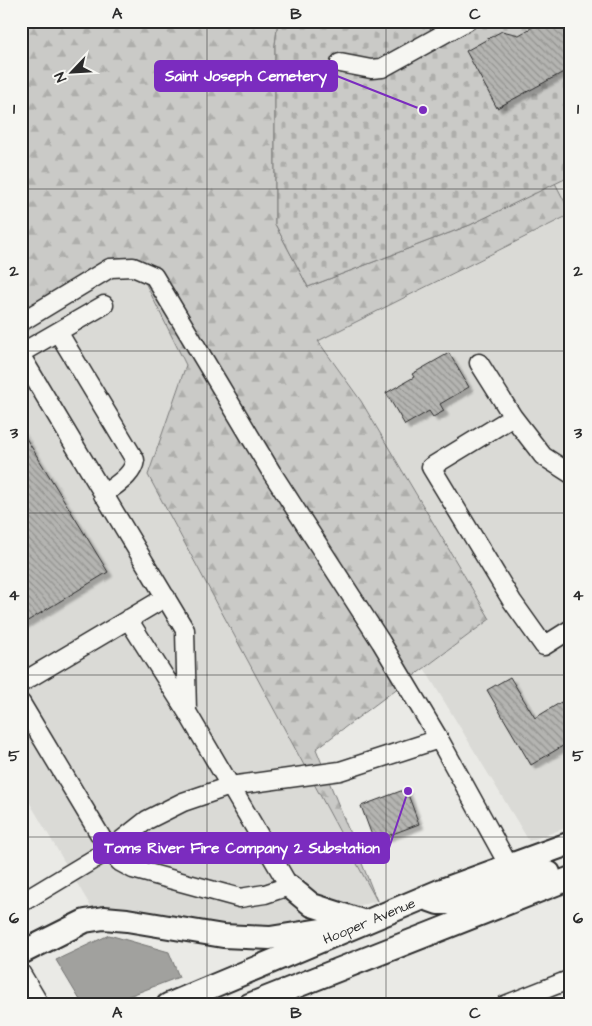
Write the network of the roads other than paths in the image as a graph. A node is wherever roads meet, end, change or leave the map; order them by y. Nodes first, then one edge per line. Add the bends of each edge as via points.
1 (467, 21) edge
2 (340, 63) dead end
3 (104, 305) dead end
4 (21, 322) edge
5 (58, 332) junction
6 (21, 354) edge
7 (479, 363) dead end
8 (513, 417) junction
9 (571, 474) edge
10 (103, 495) junction
11 (166, 597) junction
12 (128, 619) junction
13 (571, 628) edge
14 (21, 683) edge
15 (21, 703) edge
16 (187, 712) junction
17 (439, 739) junction
18 (230, 786) junction
19 (571, 842) edge
20 (109, 850) junction
21 (509, 866) junction
22 (571, 868) edge
23 (571, 878) edge
24 (289, 886) junction
25 (423, 898) junction
26 (21, 903) edge
27 (365, 922) junction
28 (21, 953) edge
29 (21, 973) edge
30 (571, 979) edge
31 (40, 1005) edge
32 (168, 1005) edge
33 (249, 1005) edge
34 (505, 1005) edge

1 - 2 street via 382,68
3 - 5 street
4 - 17 street via 110,268 133,268 154,276 272,473
5 - 6 street
5 - 10 street via 135,460 134,468 127,476
6 - 10 street
7 - 8 street
8 - 9 street via 543,456
8 - 13 street via 431,467 512,600 544,646
10 - 11 street
11 - 12 street
11 - 16 street via 185,630
12 - 14 street
12 - 16 street
15 - 20 street
16 - 18 street
17 - 18 street via 340,771
17 - 21 street
18 - 20 street via 183,802 147,820
18 - 24 street
19 - 21 main road, Hooper Avenue
20 - 24 street via 132,869 240,898
20 - 26 street
21 - 25 main road, Hooper Avenue
22 - 25 main road via 455,903 438,903
23 - 33 main road
24 - 27 main road via 312,905
25 - 27 main road, Hooper Avenue
27 - 28 main road via 270,938 223,936 104,918 85,922
27 - 32 main road, Hooper Avenue
29 - 31 street
30 - 34 street

